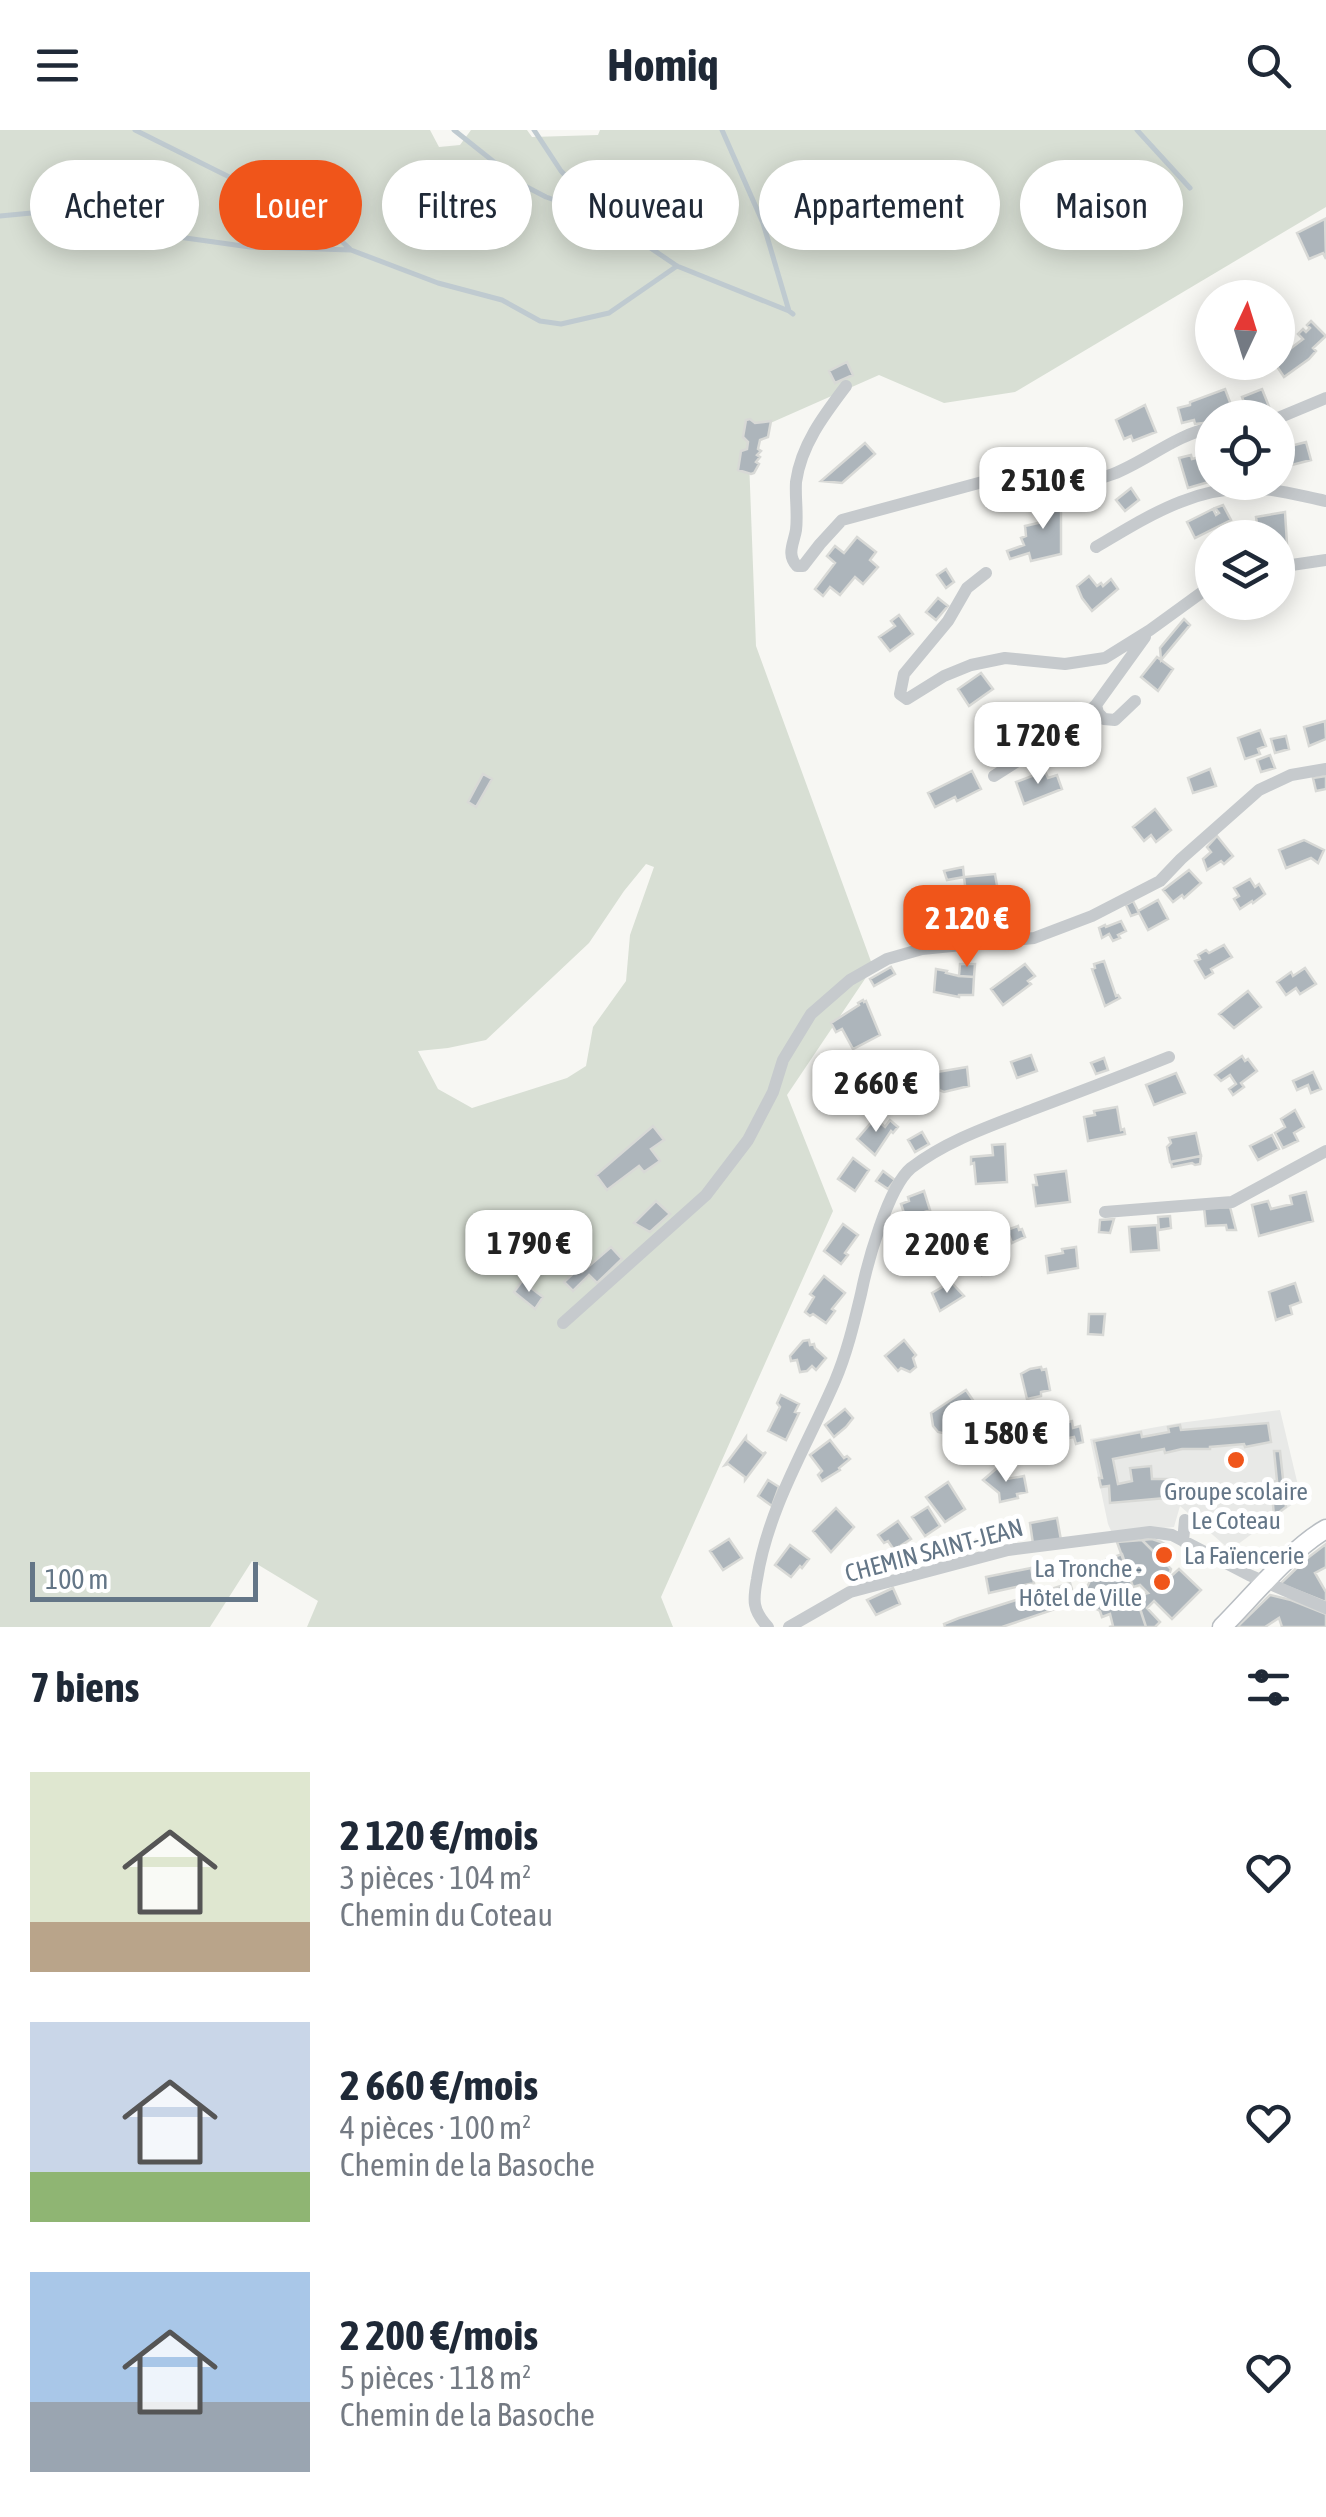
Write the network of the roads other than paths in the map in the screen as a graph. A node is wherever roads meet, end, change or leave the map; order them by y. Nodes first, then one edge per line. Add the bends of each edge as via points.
1 (846, 386) dead end
2 (1326, 398) edge
3 (1295, 411) edge
4 (1195, 432) edge
5 (1326, 501) edge
6 (1096, 547) dead end
7 (1326, 560) edge
8 (1295, 565) edge
9 (986, 572) dead end
10 (1195, 597) edge
11 (1150, 630) junction
12 (1135, 702) dead end
13 (1096, 704) junction
14 (1326, 769) edge
15 (994, 776) dead end
16 (1169, 1058) dead end
17 (1326, 1150) edge
18 (1105, 1212) dead end
19 (564, 1323) dead end
20 (1186, 1520) dead end
21 (1326, 1529) edge
22 (1184, 1541) junction
23 (1266, 1582) junction
24 (1326, 1608) edge
25 (768, 1627) edge
26 (788, 1627) edge
27 (1222, 1627) edge

1 - 4 street via 802,457 791,555 797,566 809,562 842,520 1012,474 1059,483 1112,475
2 - 3 street
5 - 6 street via 1251,489 1189,498
7 - 8 street
9 - 11 street via 904,674 900,694 908,699 944,676 1006,658 1065,664 1106,658
10 - 11 street
11 - 13 street
12 - 13 street via 1115,720 1104,720
13 - 15 street
14 - 19 street via 1259,790 1160,881 1092,916 1034,938 904,954 850,980 811,1014 748,1140 706,1196
16 - 25 street via 982,1129 908,1170 870,1254 836,1377 770,1527 754,1601
17 - 18 street via 1232,1202
20 - 22 street
21 - 23 main road
22 - 23 street, CHEMIN SAINT-JEAN
22 - 26 street, CHEMIN SAINT-JEAN via 1150,1532 1008,1550 850,1592
23 - 24 street, CHEMIN SAINT-JEAN
23 - 27 main road

